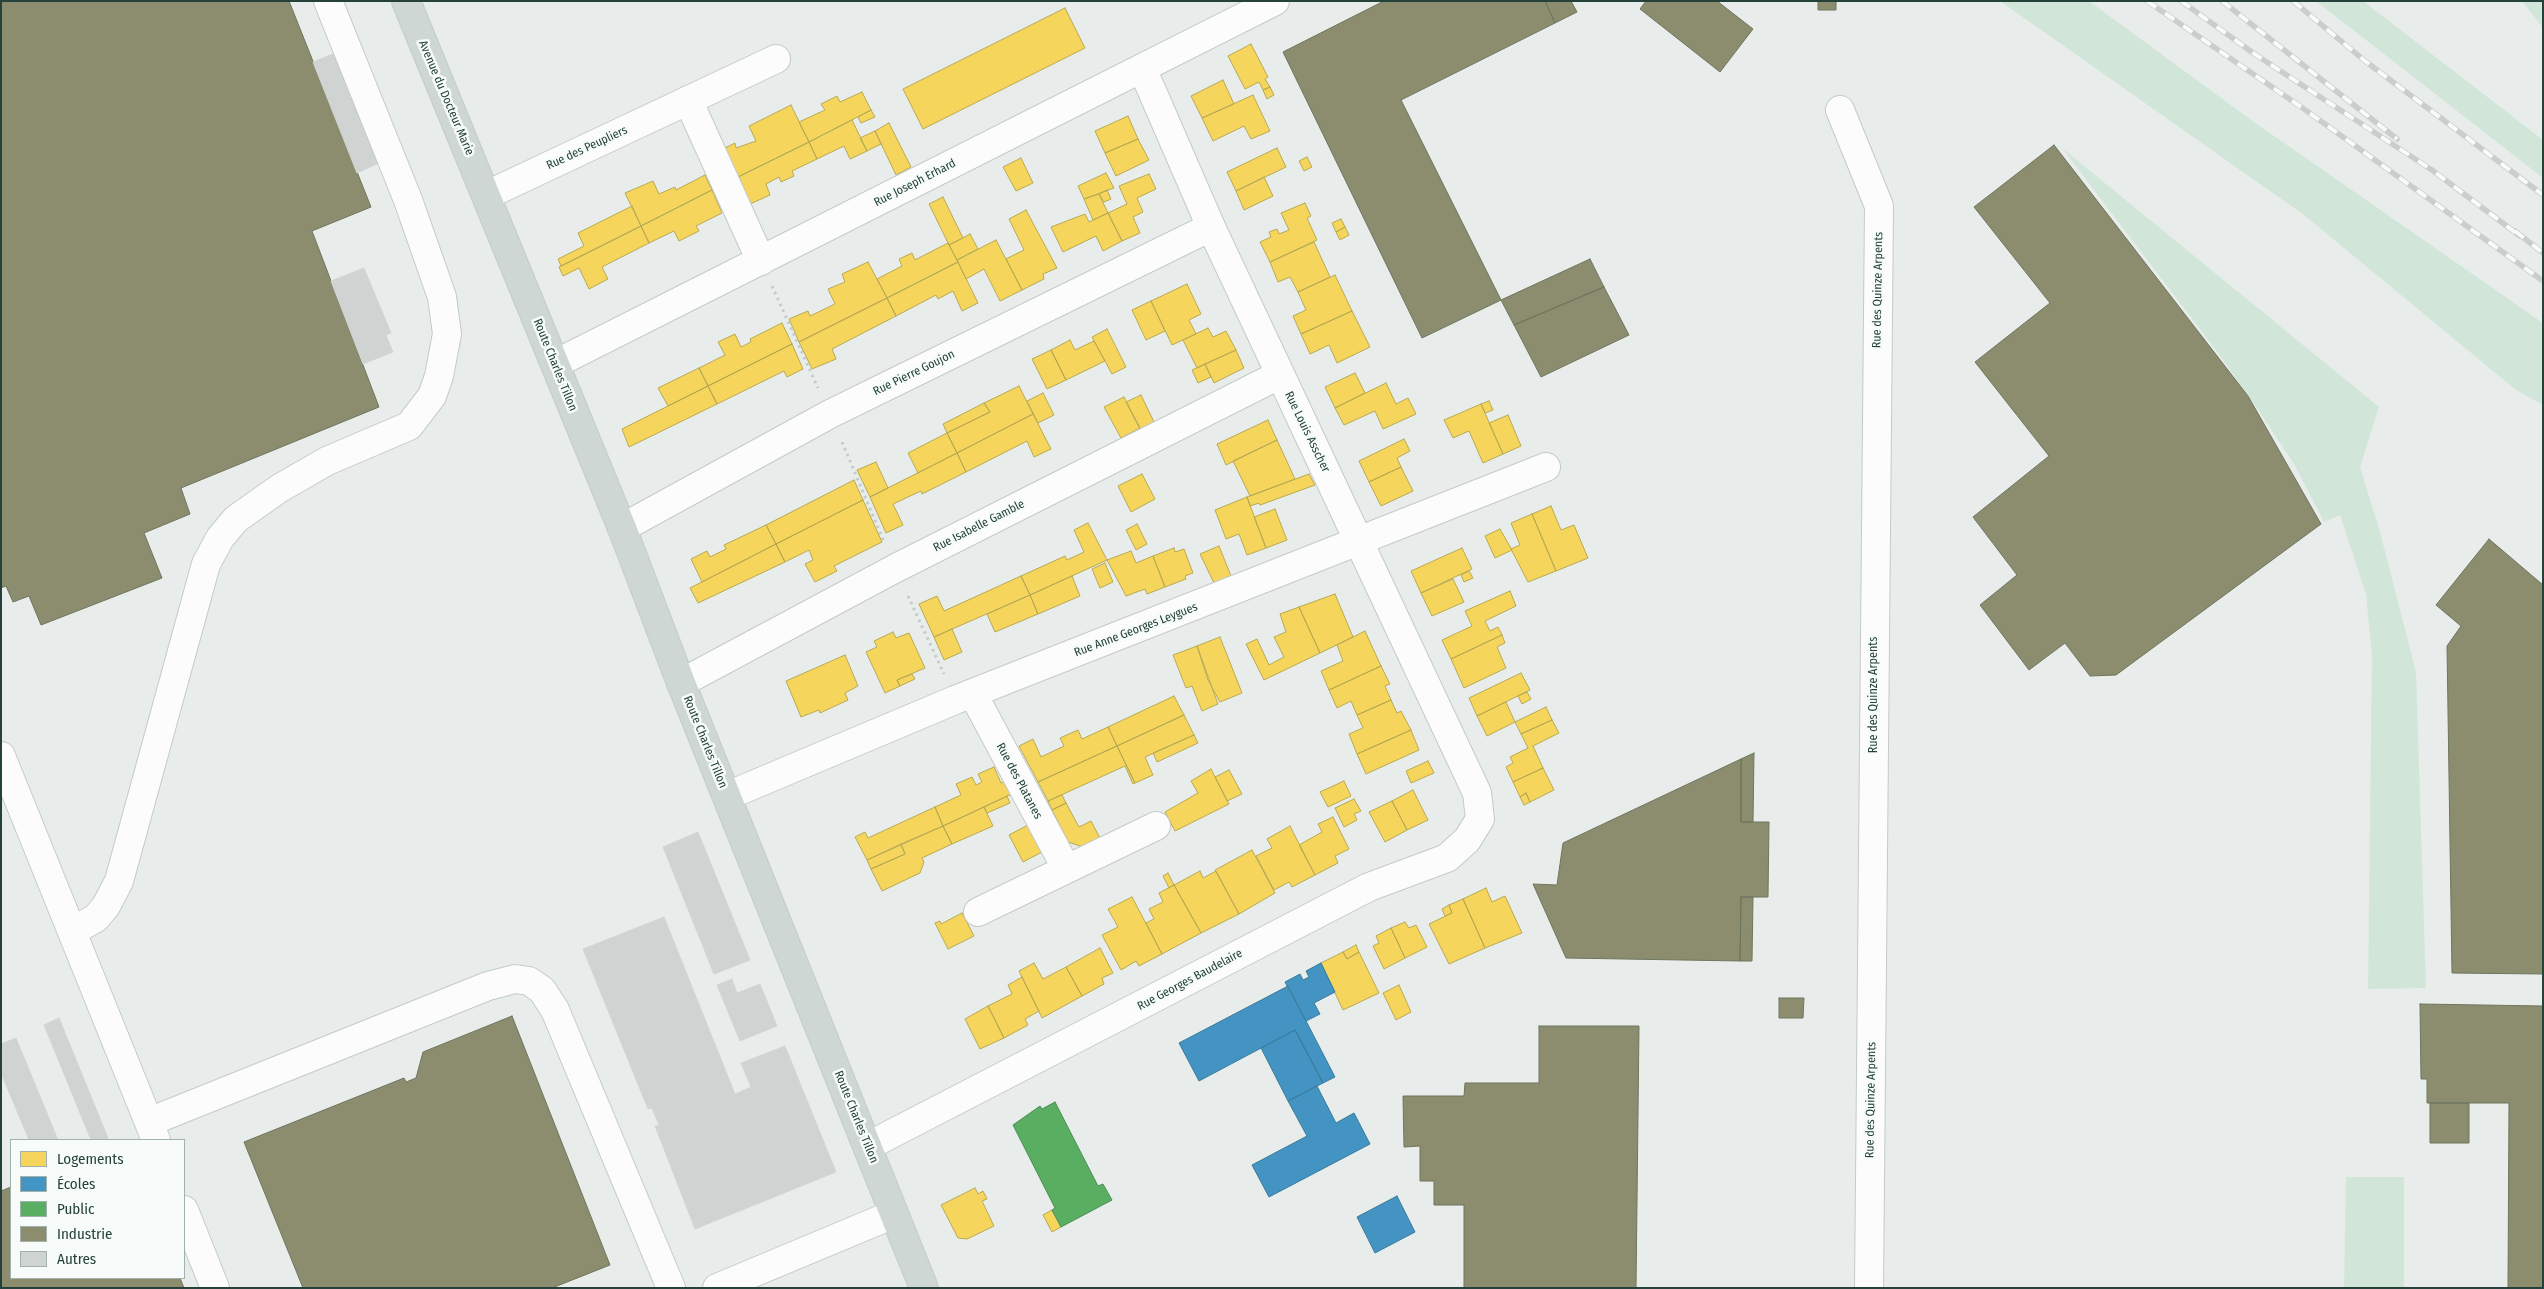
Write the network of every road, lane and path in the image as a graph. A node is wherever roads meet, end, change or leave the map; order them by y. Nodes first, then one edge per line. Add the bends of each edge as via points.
1 (328, 1) edge
2 (406, 1) edge
3 (1275, 1) edge
4 (776, 59) dead end
5 (1142, 68) junction
6 (688, 100) junction
7 (1840, 110) dead end
8 (487, 195) junction
9 (1211, 227) junction
10 (761, 261) junction
11 (555, 364) junction
12 (1279, 375) junction
13 (830, 414) junction
14 (1546, 467) dead end
15 (622, 528) junction
16 (1360, 542) junction
17 (896, 568) junction
18 (681, 683) junction
19 (964, 697) junction
20 (1, 756) edge
21 (1477, 793) joint
22 (727, 796) junction
23 (1156, 826) dead end
24 (1066, 868) junction
25 (978, 912) dead end
26 (73, 930) junction
27 (153, 1131) edge
28 (868, 1146) junction
29 (185, 1213) edge
30 (894, 1214) junction
31 (215, 1288) edge
32 (671, 1288) edge
33 (717, 1288) edge
34 (924, 1288) edge
35 (1869, 1288) edge

1 - 26 street via 437,280 447,319 441,368 432,396 409,426 327,462 280,488 236,520 220,538 206,564 119,881 96,918
2 - 8 main road, Avenue du Docteur Marie
3 - 5 street, Rue Joseph Erhard
4 - 6 street, Rue des Peupliers
5 - 9 street, Rue Louis Asscher
5 - 10 street, Rue Joseph Erhard
6 - 8 street, Rue des Peupliers
6 - 10 street
7 - 35 street, Rue des Quinze Arpents via 1879,206
8 - 11 main road, Route Charles Tillon
9 - 12 street, Rue Louis Asscher
9 - 13 street, Rue Pierre Goujon
10 - 11 street, Rue Joseph Erhard
10 - 13 path
11 - 15 main road, Route Charles Tillon
12 - 16 street, Rue Louis Asscher
12 - 17 street, Rue Isabelle Gamble
13 - 15 street, Rue Pierre Goujon
13 - 17 path
14 - 16 street, Rue Anne Georges Leygues
15 - 18 main road, Route Charles Tillon
16 - 19 street, Rue Anne Georges Leygues
16 - 21 street, Rue Louis Asscher
17 - 18 street, Rue Isabelle Gamble
17 - 19 path
18 - 22 main road, Route Charles Tillon
19 - 22 street, Rue Anne Georges Leygues
19 - 24 street, Rue des Platanes
20 - 26 street
21 - 28 street, Rue Georges Baudelaire via 1480,820 1467,840 1448,858 1369,887
22 - 28 main road, Route Charles Tillon
23 - 24 street
24 - 25 street
26 - 27 street
27 - 32 street via 488,986 515,979 529,981 542,990 555,1010
28 - 30 main road, Route Charles Tillon
29 - 31 street
30 - 33 street
30 - 34 main road, Route Charles Tillon

